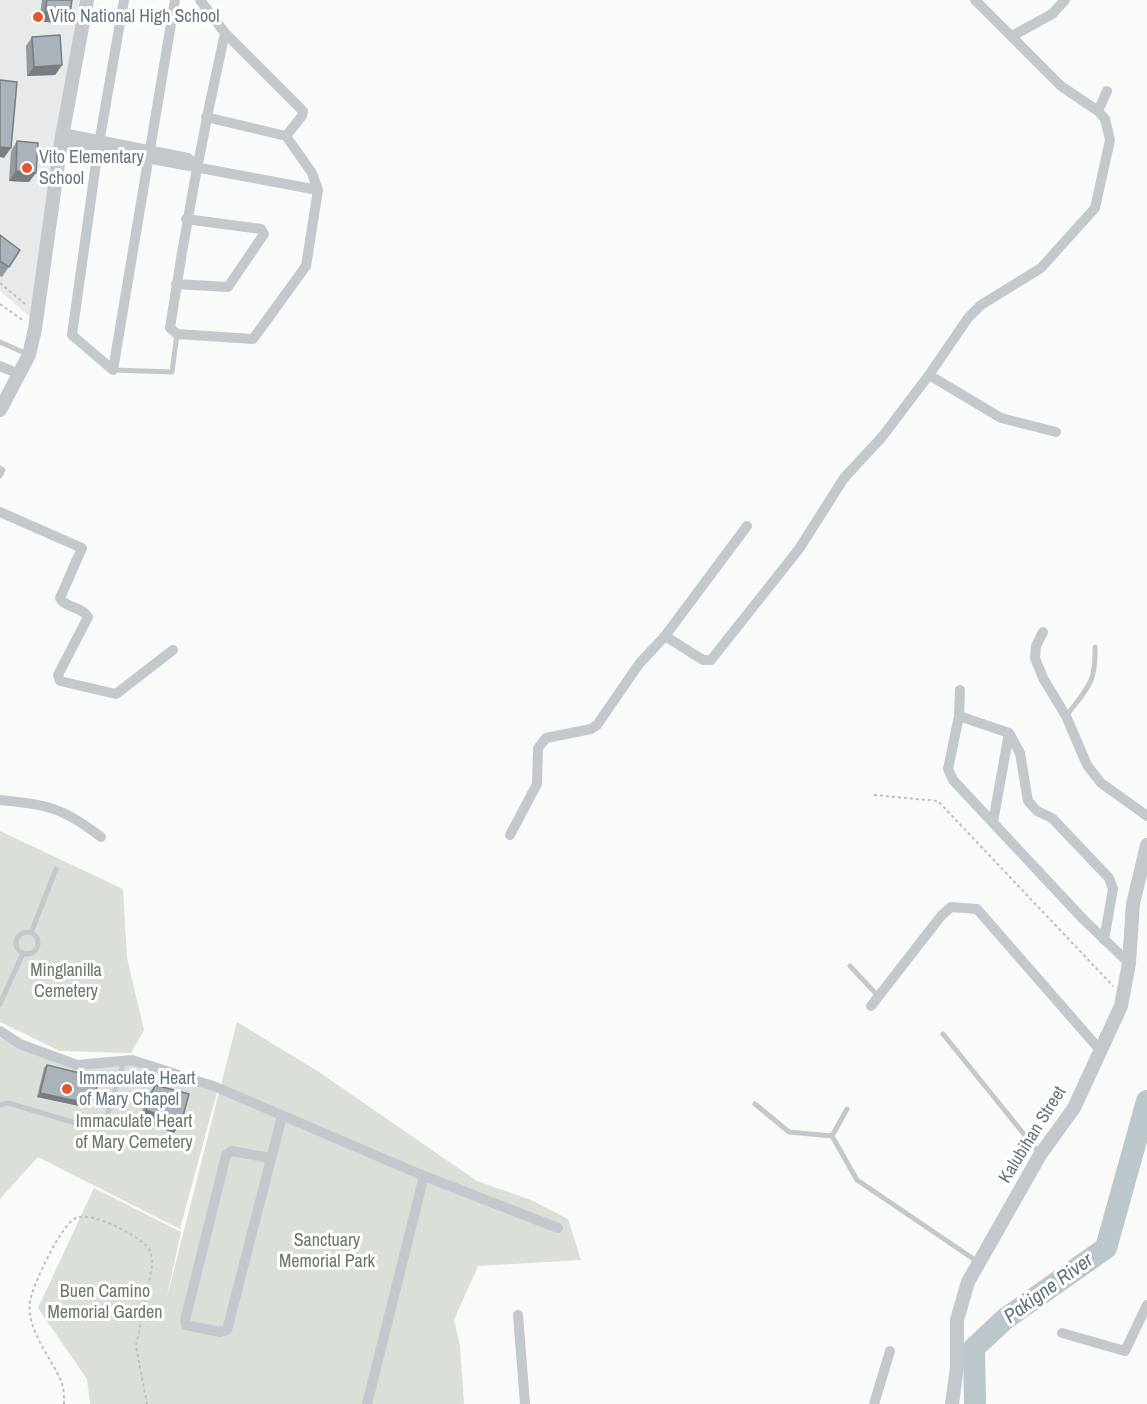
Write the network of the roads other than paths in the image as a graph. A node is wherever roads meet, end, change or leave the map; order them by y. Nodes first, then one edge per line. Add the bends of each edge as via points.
1 (87, 0) edge
2 (124, 0) edge
3 (175, 0) edge
4 (200, 0) edge
5 (975, 0) edge
6 (1065, 0) edge
7 (225, 33) junction
8 (1012, 36) junction
9 (1107, 91) dead end
10 (1098, 111) junction
11 (206, 117) junction
12 (286, 136) junction
13 (62, 137) junction
14 (98, 145) junction
15 (147, 154) junction
16 (196, 165) junction
17 (318, 190) junction
18 (186, 219) junction
19 (176, 284) junction
20 (177, 334) junction
21 (0, 342) edge
22 (29, 355) junction
23 (0, 366) edge
24 (113, 370) junction
25 (19, 374) junction
26 (929, 375) junction
27 (0, 410) edge
28 (1056, 432) dead end
29 (0, 468) edge
30 (0, 476) edge
31 (0, 512) edge
32 (747, 526) dead end
33 (1043, 632) dead end
34 (665, 636) junction
35 (1095, 646) dead end
36 (172, 650) dead end
37 (960, 690) dead end
38 (959, 716) junction
39 (1066, 716) junction
40 (1009, 733) junction
41 (0, 800) edge
42 (1147, 816) edge
43 (993, 822) junction
44 (510, 835) dead end
45 (101, 837) dead end
46 (1147, 845) edge
47 (56, 870) dead end
48 (32, 933) junction
49 (1104, 940) junction
50 (23, 953) junction
51 (1129, 963) junction
52 (850, 966) dead end
53 (879, 997) junction
54 (0, 1004) edge
55 (871, 1006) dead end
56 (0, 1031) edge
57 (943, 1034) dead end
58 (1100, 1050) junction
59 (124, 1061) junction
60 (755, 1104) dead end
61 (0, 1105) edge
62 (847, 1109) dead end
63 (282, 1116) junction
64 (831, 1136) junction
65 (1040, 1155) junction
66 (270, 1158) junction
67 (424, 1176) junction
68 (558, 1228) dead end
69 (978, 1262) junction
70 (1147, 1305) edge
71 (518, 1315) dead end
72 (1062, 1333) dead end
73 (890, 1351) dead end
74 (367, 1404) edge
75 (525, 1404) edge
76 (874, 1404) edge
77 (952, 1404) edge

1 - 13 street
2 - 14 street
3 - 15 street
4 - 7 street
5 - 8 street
6 - 8 street via 1052,14
7 - 11 street
7 - 12 street via 303,111
8 - 10 street via 1061,86
9 - 10 street
10 - 26 street via 1105,119 1110,140 1095,208 1041,268 981,305 968,318
11 - 12 street
11 - 16 street
12 - 17 street via 312,173
13 - 14 street
13 - 22 street
14 - 15 street
14 - 24 street via 72,335
15 - 16 street via 186,166
15 - 24 street
16 - 17 street
16 - 18 street
17 - 20 street via 306,266 253,339
18 - 19 street
18 - 19 street via 261,229 264,234 228,287
19 - 20 street via 170,327
20 - 24 lane via 172,372
21 - 22 lane
22 - 25 street
23 - 25 street
25 - 27 street
26 - 28 street via 1001,418
26 - 34 street via 844,478 799,549 711,660 703,660
29 - 30 lane
31 - 36 street via 82,548 60,598 88,617 58,675 60,681 116,693
32 - 34 street
33 - 39 street via 1035,658
34 - 44 street via 639,664 597,725 546,738 538,748 537,784
35 - 39 lane via 1096,671
37 - 38 street
38 - 40 street
38 - 43 street via 948,769 953,780
39 - 42 street via 1087,765 1101,783
40 - 43 street
40 - 49 street via 1020,753 1028,801 1052,818 1112,884
41 - 45 street via 49,806 78,819
43 - 49 street
46 - 51 street, Kalubihan Street via 1132,904
47 - 48 lane
48 - 50 lane via 38,939 38,947 32,953
48 - 50 lane via 23,933 17,939 17,947
49 - 51 street
50 - 54 lane
51 - 58 street, Kalubihan Street via 1121,1006
52 - 53 lane
53 - 55 street
53 - 58 street via 951,907 976,909
56 - 59 street via 20,1044 76,1065
57 - 65 lane
58 - 65 street, Kalubihan Street via 1074,1108
59 - 61 lane via 105,1122 100,1126 8,1103
59 - 63 street via 132,1060 216,1087
60 - 64 lane via 789,1132
62 - 64 lane
63 - 66 street
63 - 67 street
64 - 69 lane via 857,1180
65 - 69 street, Kalubihan Street
66 - 66 street via 227,1330 186,1325 226,1155 232,1151
67 - 68 street
67 - 74 street
69 - 77 street, Kalubihan Street via 957,1320
70 - 72 street via 1125,1351
71 - 75 street
73 - 76 street

